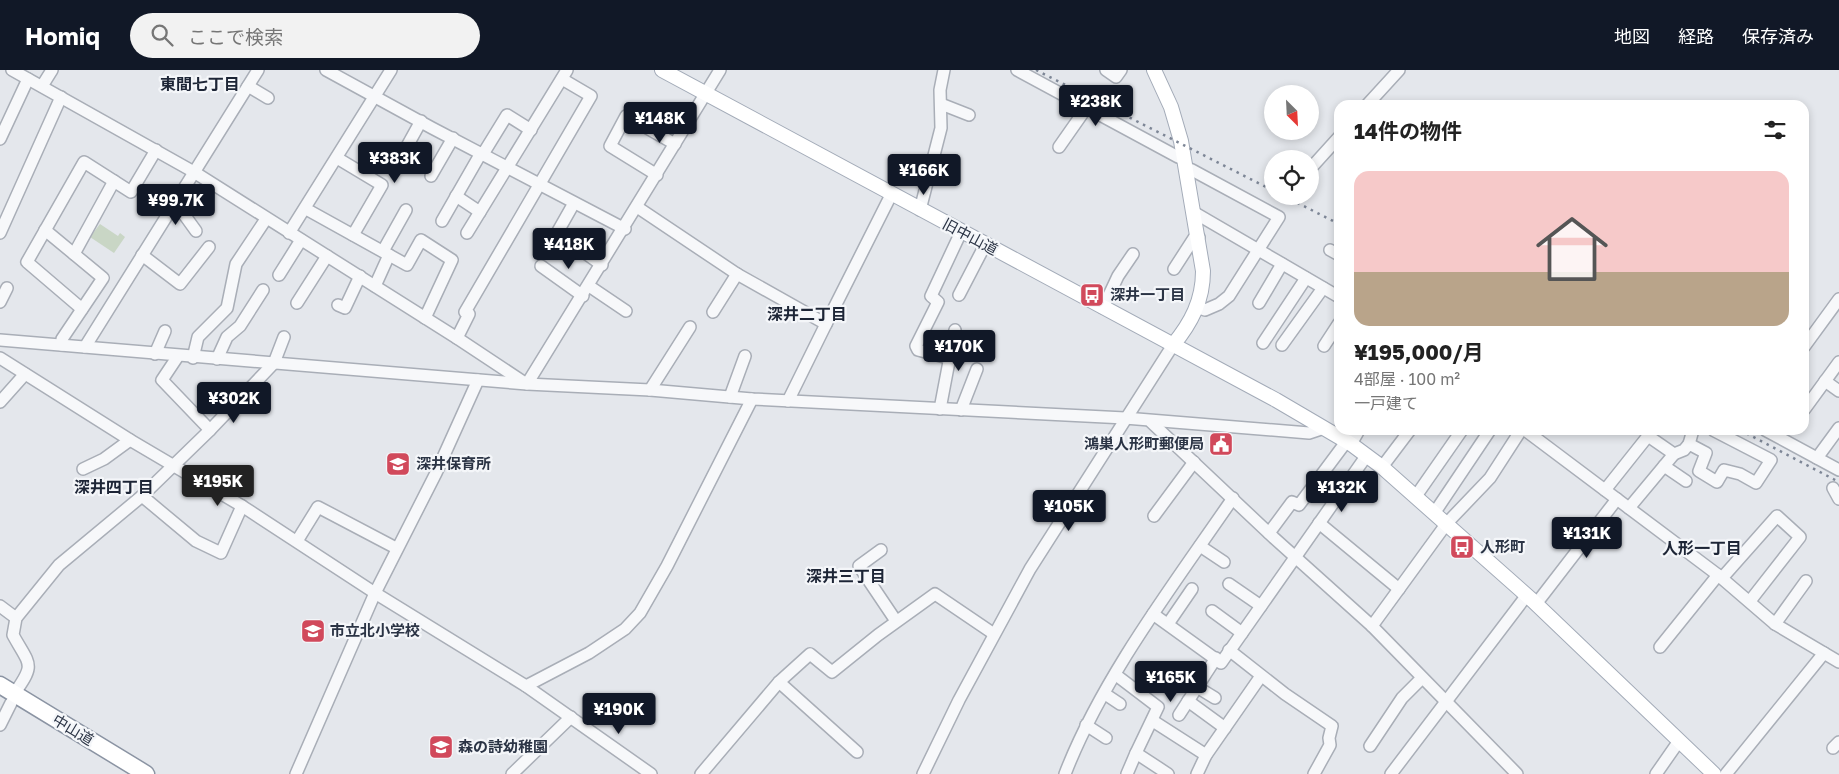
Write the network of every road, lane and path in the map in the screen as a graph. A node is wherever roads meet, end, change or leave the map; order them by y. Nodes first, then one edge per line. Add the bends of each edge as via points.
1 (12, 70) edge
2 (52, 70) edge
3 (258, 70) edge
4 (326, 70) edge
5 (391, 70) edge
6 (662, 70) edge
7 (720, 70) edge
8 (944, 70) edge
9 (1017, 70) edge
10 (1106, 70) edge
11 (1121, 70) edge
12 (1154, 70) edge
13 (1400, 70) edge
14 (564, 74) edge
15 (27, 75) edge
16 (42, 86) junction
17 (248, 86) junction
18 (705, 94) junction
19 (374, 96) junction
20 (61, 97) junction
21 (268, 98) dead end
22 (1372, 100) edge
23 (940, 104) junction
24 (1087, 107) junction
25 (969, 115) dead end
26 (421, 121) junction
27 (531, 130) junction
28 (453, 138) junction
29 (0, 139) edge
30 (1334, 143) edge
31 (675, 144) junction
32 (1059, 147) dead end
33 (156, 150) junction
34 (482, 154) junction
35 (337, 158) junction
36 (400, 158) dead end
37 (1319, 159) edge
38 (1185, 163) junction
39 (508, 167) junction
40 (194, 172) junction
41 (657, 175) junction
42 (431, 176) dead end
43 (114, 181) junction
44 (540, 183) junction
45 (891, 194) junction
46 (456, 196) junction
47 (574, 203) junction
48 (173, 205) junction
49 (637, 207) junction
50 (306, 208) junction
51 (406, 210) dead end
52 (920, 210) junction
53 (480, 212) junction
54 (1195, 214) junction
55 (2, 220) edge
56 (266, 220) junction
57 (442, 221) dead end
58 (624, 228) junction
59 (45, 230) junction
60 (196, 231) dead end
61 (962, 232) junction
62 (0, 233) edge
63 (289, 233) junction
64 (467, 233) dead end
65 (353, 234) junction
66 (1199, 237) junction
67 (301, 240) junction
68 (985, 245) junction
69 (209, 247) dead end
70 (1259, 249) junction
71 (386, 253) junction
72 (74, 254) junction
73 (1132, 254) dead end
74 (142, 255) junction
75 (327, 256) junction
76 (1282, 264) junction
77 (602, 265) junction
78 (541, 266) dead end
79 (1174, 269) dead end
80 (737, 274) junction
81 (279, 275) dead end
82 (360, 276) junction
83 (1306, 278) junction
84 (375, 286) junction
85 (7, 288) dead end
86 (1324, 288) junction
87 (263, 290) dead end
88 (586, 291) junction
89 (1334, 293) edge
90 (959, 295) dead end
91 (1839, 299) edge
92 (0, 302) edge
93 (1259, 302) dead end
94 (297, 304) dead end
95 (338, 305) dead end
96 (1198, 307) junction
97 (1103, 308) junction
98 (82, 309) junction
99 (626, 311) dead end
100 (713, 312) dead end
101 (425, 318) junction
102 (826, 324) junction
103 (690, 327) dead end
104 (954, 330) dead end
105 (165, 331) dead end
106 (1334, 331) edge
107 (284, 337) dead end
108 (457, 338) junction
109 (0, 340) edge
110 (1809, 340) edge
111 (1263, 344) dead end
112 (62, 345) junction
113 (1173, 345) junction
114 (1282, 345) dead end
115 (1324, 346) dead end
116 (85, 347) junction
117 (155, 354) junction
118 (178, 356) junction
119 (745, 356) dead end
120 (0, 358) edge
121 (193, 358) junction
122 (948, 358) junction
123 (217, 359) junction
124 (1839, 362) edge
125 (274, 363) junction
126 (977, 369) dead end
127 (25, 374) junction
128 (478, 380) junction
129 (1825, 381) junction
130 (527, 384) junction
131 (650, 390) junction
132 (1839, 391) edge
133 (730, 398) junction
134 (752, 399) junction
135 (788, 401) junction
136 (0, 402) edge
137 (1809, 403) edge
138 (940, 409) junction
139 (961, 410) junction
140 (1125, 418) junction
141 (1151, 422) junction
142 (1324, 428) junction
143 (1839, 428) edge
144 (210, 430) junction
145 (1334, 434) edge
146 (1336, 435) edge
147 (1356, 435) edge
148 (1406, 435) edge
149 (1459, 435) edge
150 (1487, 435) edge
151 (1517, 435) edge
152 (1532, 435) edge
153 (1643, 435) edge
154 (1647, 435) edge
155 (1692, 435) edge
156 (1723, 435) edge
157 (1785, 435) edge
158 (130, 440) junction
159 (1349, 443) junction
160 (1689, 444) junction
161 (1674, 454) junction
162 (1367, 455) junction
163 (1817, 458) junction
164 (1194, 462) junction
165 (173, 466) junction
166 (1664, 466) junction
167 (1382, 467) junction
168 (82, 468) dead end
169 (1839, 470) edge
170 (1686, 481) dead end
171 (1832, 488) dead end
172 (1605, 490) junction
173 (142, 496) junction
174 (1416, 496) junction
175 (1232, 498) junction
176 (1617, 498) junction
177 (1839, 499) edge
178 (242, 506) junction
179 (1629, 508) junction
180 (1434, 512) junction
181 (1154, 516) dead end
182 (1319, 523) junction
183 (1447, 523) junction
184 (1268, 533) junction
185 (297, 541) junction
186 (1200, 546) junction
187 (396, 548) junction
188 (881, 550) dead end
189 (1295, 557) junction
190 (1224, 562) dead end
191 (1720, 576) junction
192 (1806, 581) dead end
193 (1229, 584) dead end
194 (1192, 589) dead end
195 (1399, 589) junction
196 (375, 593) junction
197 (1531, 600) junction
198 (1750, 601) junction
199 (0, 606) edge
200 (1260, 606) junction
201 (1212, 611) dead end
202 (1153, 614) junction
203 (16, 618) junction
204 (896, 621) junction
205 (1168, 624) junction
206 (1775, 624) junction
207 (1372, 626) junction
208 (1242, 633) junction
209 (994, 634) junction
210 (1660, 646) dead end
211 (1229, 650) junction
212 (1824, 653) junction
213 (1216, 658) junction
214 (1839, 662) edge
215 (1116, 675) junction
216 (1261, 676) junction
217 (1422, 678) junction
218 (779, 682) junction
219 (0, 685) edge
220 (526, 686) junction
221 (1197, 687) junction
222 (1105, 694) junction
223 (8, 698) edge
224 (1214, 698) dead end
225 (1188, 701) junction
226 (1447, 702) junction
227 (1120, 704) dead end
228 (1179, 716) dead end
229 (571, 717) junction
230 (1153, 721) junction
231 (0, 725) edge
232 (1086, 725) junction
233 (1225, 728) junction
234 (1106, 738) dead end
235 (1679, 741) junction
236 (1370, 746) dead end
237 (857, 752) dead end
238 (1136, 754) junction
239 (1206, 755) junction
240 (1163, 772) edge
241 (125, 774) edge
242 (146, 774) edge
243 (296, 774) edge
244 (512, 774) edge
245 (651, 774) edge
246 (701, 774) edge
247 (923, 774) edge
248 (1065, 774) edge
249 (1127, 774) edge
250 (1197, 774) edge
251 (1314, 774) edge
252 (1391, 774) edge
253 (1518, 774) edge
254 (1656, 774) edge
255 (1714, 774) edge
256 (1726, 774) edge

1 - 15 street
2 - 16 street
3 - 17 street
4 - 19 street
5 - 19 street
6 - 18 main road, 旧中山道
7 - 18 street
8 - 23 street
9 - 24 street
10 - 11 street via 1116,77
12 - 38 main road via 1171,107
13 - 22 street
14 - 27 street
14 - 44 street via 591,96
15 - 16 street
15 - 29 street
16 - 20 street
17 - 21 street
17 - 40 street
18 - 31 street
18 - 45 main road, 旧中山道
19 - 26 street
19 - 35 street
20 - 33 street
20 - 55 street
23 - 25 street
23 - 52 street via 940,128
24 - 32 street
24 - 38 street
26 - 28 street
26 - 36 street
27 - 34 street via 507,115
27 - 39 street
28 - 34 street
28 - 42 street
30 - 37 street
31 - 41 street
31 - 41 street via 626,116 610,146
33 - 40 street
33 - 43 street via 131,192
34 - 39 street
34 - 46 street
35 - 50 street
35 - 65 street via 382,185
38 - 54 main road
38 - 70 street via 1279,217
39 - 44 street
39 - 53 street
40 - 48 street
40 - 56 street
41 - 49 street
43 - 59 street via 84,162
43 - 72 street
44 - 47 street
44 - 108 street via 465,312 469,314
45 - 52 main road, 旧中山道
45 - 102 street
46 - 53 street
46 - 57 street
47 - 58 street
47 - 77 street via 557,233
48 - 60 street via 183,212
48 - 74 street
49 - 58 street
49 - 80 street
50 - 63 street
50 - 65 street
51 - 71 street
52 - 61 main road, 旧中山道
53 - 64 street
54 - 66 main road
54 - 70 street
55 - 62 street
56 - 63 street
56 - 121 street via 236,264 227,308 198,337
58 - 77 street
59 - 72 street
59 - 98 street via 27,262
61 - 68 main road, 旧中山道
61 - 122 street via 931,296 938,302 916,346 926,353
63 - 67 street
65 - 71 street
66 - 79 street via 1194,238
66 - 96 main road via 1203,279
67 - 75 street
67 - 81 street
68 - 90 street
68 - 97 main road, 旧中山道
69 - 74 street via 180,284
70 - 76 street
70 - 96 street via 1229,296 1205,310
71 - 84 street
71 - 101 street via 407,265 421,240 452,260
72 - 98 street via 103,278
73 - 97 street
74 - 116 street
75 - 82 street
75 - 94 street
76 - 83 street
76 - 93 street
77 - 88 street
78 - 88 street
80 - 100 street
80 - 102 street
82 - 84 street
82 - 95 street via 344,308
83 - 86 street
83 - 111 street
84 - 101 street
85 - 92 street
86 - 89 street
86 - 114 street
87 - 123 street via 240,326 227,337
88 - 99 street
88 - 130 street
91 - 110 street
96 - 113 main road
97 - 113 main road, 旧中山道
98 - 112 street via 62,339
101 - 108 street
102 - 135 street
103 - 131 street
104 - 122 street
105 - 117 street
106 - 115 street
107 - 125 street
108 - 130 street
109 - 112 street
112 - 116 street
113 - 140 street
113 - 142 main road, 旧中山道
116 - 117 street
117 - 118 street
118 - 121 street
118 - 144 street via 162,380
119 - 133 street
120 - 127 street
121 - 123 street
122 - 138 street
123 - 125 street
124 - 129 street
125 - 128 street
125 - 144 street
126 - 139 street
127 - 136 street
127 - 158 street
128 - 130 street
128 - 187 street via 436,473
129 - 132 street
129 - 137 street
130 - 131 street
131 - 133 street
133 - 134 street
134 - 135 street
134 - 220 street via 640,613 625,629 589,653
135 - 138 street
138 - 139 street
139 - 140 street
140 - 141 street
140 - 209 street via 1035,561
141 - 142 street via 1309,433
141 - 164 street
142 - 145 main road, 旧中山道
143 - 163 street
144 - 165 street
146 - 159 main road, 旧中山道
147 - 159 street
148 - 167 street
149 - 174 street
150 - 180 street
151 - 183 street via 1490,478
152 - 172 street
153 - 172 street
154 - 161 street
155 - 160 street
156 - 160 street via 1771,460 1756,484 1740,474 1724,470 1717,482 1699,471 1706,453
157 - 163 street
158 - 165 street
158 - 168 street via 104,459
159 - 162 main road, 旧中山道
159 - 184 street via 1299,505 1292,502
160 - 161 street
161 - 166 street
162 - 167 main road, 旧中山道
162 - 182 street
163 - 169 street
164 - 175 street
164 - 181 street
165 - 173 street
165 - 178 street
166 - 170 street
166 - 179 street
167 - 174 main road, 旧中山道
171 - 177 street
172 - 176 street
173 - 178 street via 196,541 221,553
173 - 203 street via 59,565
174 - 180 main road, 旧中山道
175 - 184 street
175 - 186 street
176 - 179 street
176 - 197 street
178 - 185 street
179 - 191 street
180 - 183 main road, 旧中山道
182 - 189 street
182 - 195 street
183 - 195 street
183 - 197 main road, 旧中山道
184 - 189 street
185 - 187 street via 318,507
185 - 196 street
186 - 190 street
186 - 202 street
187 - 196 street
188 - 204 street via 859,566
189 - 200 street
189 - 207 street
191 - 198 street
191 - 198 street via 1777,516 1800,537
191 - 210 street
192 - 206 street
193 - 200 street
194 - 205 street
195 - 207 street
196 - 220 street
196 - 243 street
197 - 226 street
197 - 235 main road, 旧中山道
198 - 206 street
199 - 203 street
200 - 208 street
201 - 208 street
202 - 205 street
202 - 215 street
203 - 223 street via 13,635 30,665 29,673
204 - 209 street via 935,594
204 - 218 street via 832,672 810,654
205 - 213 street
206 - 212 street
207 - 217 street
208 - 211 street
209 - 247 street
211 - 213 street via 1221,663
211 - 216 street
212 - 214 street
212 - 256 street
213 - 221 street
215 - 222 street
215 - 230 street via 1158,707
216 - 233 street
216 - 251 street via 1332,726 1328,738 1330,745
217 - 226 street
217 - 236 street via 1402,698
218 - 237 street
218 - 246 street
219 - 223 highway, 中山道
220 - 229 street
221 - 224 street
221 - 225 street
222 - 227 street
222 - 232 street
223 - 231 street
223 - 241 highway, 中山道
223 - 242 highway, 中山道
225 - 228 street
225 - 233 street
226 - 252 street
226 - 253 street
229 - 244 street
229 - 245 street
230 - 238 street
230 - 239 street
232 - 234 street
232 - 248 street
233 - 239 street
235 - 254 street
235 - 255 main road, 旧中山道
238 - 240 street
238 - 249 street
239 - 250 street

